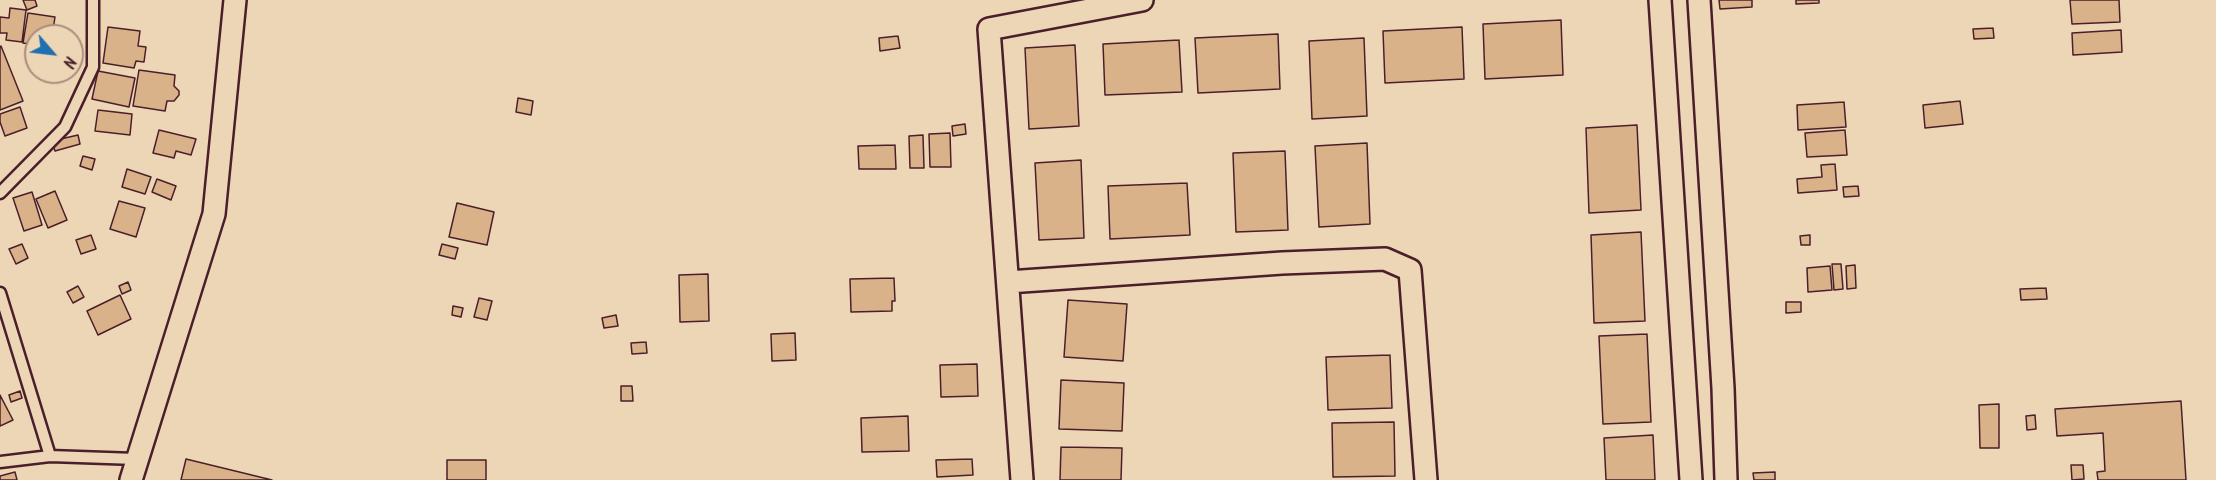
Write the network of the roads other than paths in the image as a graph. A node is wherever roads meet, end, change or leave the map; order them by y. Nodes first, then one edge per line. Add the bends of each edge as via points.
1 (93, 0) edge
2 (235, 0) edge
3 (1142, 0) edge
4 (1660, 0) edge
5 (1699, 0) edge
6 (0, 193) edge
7 (1008, 282) junction
8 (0, 292) edge
9 (50, 456) junction
10 (136, 459) junction
11 (0, 462) edge
12 (131, 480) edge
13 (1022, 480) edge
14 (1426, 480) edge
15 (1690, 480) edge
16 (1726, 480) edge

1 - 6 lane via 93,67 65,127
2 - 10 street via 214,214
3 - 7 street via 989,28
4 - 15 street
5 - 16 street
7 - 13 street
7 - 14 street via 1385,258 1410,270
8 - 9 lane
9 - 10 lane
9 - 11 lane
10 - 12 street

